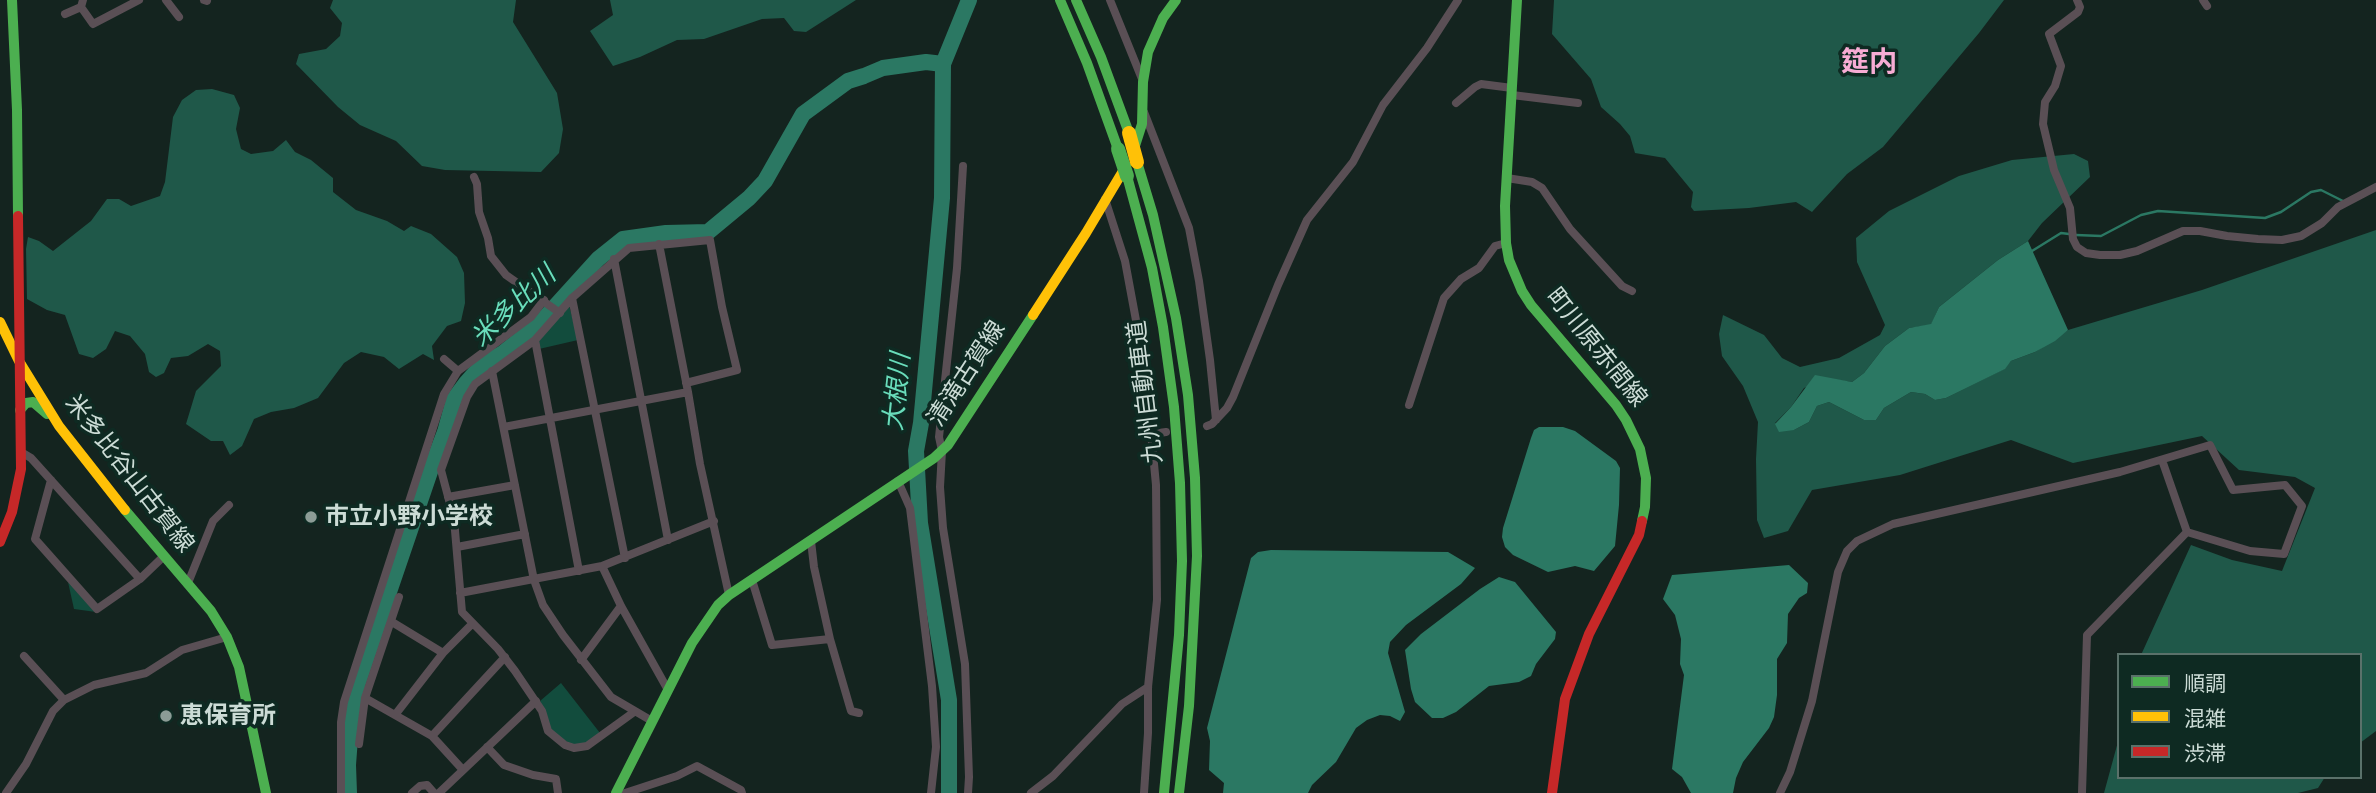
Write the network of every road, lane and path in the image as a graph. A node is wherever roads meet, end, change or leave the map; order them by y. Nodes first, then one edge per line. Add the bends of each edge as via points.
1 (12, 0) edge
2 (139, 0) edge
3 (166, 0) edge
4 (1060, 0) edge
5 (1076, 0) edge
6 (1110, 0) edge
7 (1176, 0) edge
8 (1458, 0) edge
9 (1517, 0) edge
10 (2077, 0) edge
11 (82, 3) edge
12 (65, 15) dead end
13 (179, 17) dead end
14 (1143, 82) junction
15 (1512, 91) junction
16 (1456, 103) dead end
17 (1578, 103) dead end
18 (1143, 110) junction
19 (963, 166) dead end
20 (474, 177) dead end
21 (1507, 178) junction
22 (2376, 187) edge
23 (1105, 199) junction
24 (1506, 243) junction
25 (659, 244) junction
26 (614, 259) junction
27 (1632, 291) dead end
28 (572, 298) junction
29 (544, 300) junction
30 (560, 313) junction
31 (0, 321) edge
32 (535, 340) junction
33 (444, 359) dead end
34 (19, 361) junction
35 (458, 371) junction
36 (492, 371) junction
37 (687, 387) junction
38 (642, 400) junction
39 (1409, 405) dead end
40 (596, 409) junction
41 (20, 410) junction
42 (550, 418) junction
43 (1216, 421) junction
44 (59, 426) junction
45 (1207, 426) dead end
46 (504, 427) junction
47 (1166, 432) dead end
48 (1152, 434) junction
49 (21, 452) junction
50 (938, 455) junction
51 (2162, 460) junction
52 (51, 480) junction
53 (898, 481) junction
54 (516, 485) junction
55 (448, 497) junction
56 (229, 505) dead end
57 (713, 521) junction
58 (2187, 532) junction
59 (525, 534) junction
60 (668, 540) junction
61 (811, 541) junction
62 (0, 542) edge
63 (457, 547) junction
64 (164, 556) junction
65 (625, 558) junction
66 (602, 566) junction
67 (579, 570) junction
68 (140, 579) junction
69 (534, 580) junction
70 (752, 580) junction
71 (188, 583) junction
72 (460, 593) junction
73 (729, 595) junction
74 (399, 597) dead end
75 (621, 606) junction
76 (392, 622) junction
77 (472, 624) junction
78 (227, 637) junction
79 (830, 639) junction
80 (443, 653) junction
81 (24, 656) dead end
82 (505, 657) junction
83 (581, 660) junction
84 (1148, 687) junction
85 (668, 690) junction
86 (365, 698) junction
87 (64, 700) junction
88 (536, 701) junction
89 (634, 712) junction
90 (859, 713) dead end
91 (395, 715) junction
92 (652, 721) junction
93 (432, 736) junction
94 (359, 744) dead end
95 (487, 747) junction
96 (463, 771) junction
97 (6, 793) edge
98 (265, 793) edge
99 (341, 793) edge
100 (412, 793) edge
101 (437, 793) edge
102 (558, 793) edge
103 (616, 793) edge
104 (625, 793) edge
105 (742, 793) edge
106 (931, 793) edge
107 (968, 793) edge
108 (1031, 793) edge
109 (1143, 793) edge
110 (1164, 793) edge
111 (1179, 793) edge
112 (1552, 793) edge
113 (1780, 793) edge
114 (2082, 793) edge

1 - 34 main road via 18,110
2 - 11 street via 93,24
3 - 13 street
4 - 110 main road, 九州自動車道, bridge via 1127,176 1152,268 1174,407 1182,561
5 - 111 main road, 九州自動車道, bridge via 1129,133 1153,215 1177,318 1188,395 1197,556
6 - 14 street
7 - 14 main road, 清滝古賀線 via 1147,52
8 - 43 street via 1383,105 1358,154 1307,220 1245,372
9 - 15 main road, 町川原赤間線
10 - 22 street via 2078,12 2049,34 2061,66 2045,103 2043,124 2054,170 2070,208 2073,239 2086,253 2120,255 2183,231 2258,239 2301,236 2338,207
11 - 12 street
14 - 18 main road, 清滝古賀線
15 - 16 street via 1482,85
15 - 17 street
15 - 21 main road, 町川原赤間線
18 - 23 main road, 清滝古賀線 via 1140,136
18 - 43 street via 1189,228
19 - 50 street
20 - 29 street via 491,256 506,275
21 - 24 main road, 町川原赤間線
21 - 27 street via 1542,188 1570,229
23 - 48 street via 1125,261
23 - 50 main road, 清滝古賀線 via 956,436
24 - 39 street via 1495,246 1479,268 1444,298
24 - 112 main road, 町川原赤間線 via 1515,278 1531,305 1633,431 1646,478 1646,507 1639,535 1589,634 1569,687
25 - 26 street via 629,248
25 - 37 street
25 - 37 street via 710,240 737,370
26 - 28 street
26 - 38 street
28 - 30 street
28 - 40 street
29 - 30 street
29 - 35 street via 531,317
30 - 32 street
31 - 34 main road, 米多比谷山古賀線
32 - 36 street
32 - 42 street
33 - 35 street
34 - 41 main road
34 - 44 main road, 米多比谷山古賀線
35 - 99 street via 432,427 344,702
36 - 46 street
36 - 55 street via 467,397 441,470
37 - 38 street
37 - 57 street
38 - 40 street
38 - 60 street
40 - 42 street
40 - 65 street
41 - 44 main road via 33,402
41 - 49 main road
42 - 46 street
42 - 67 street
43 - 45 street
44 - 64 main road, 米多比谷山古賀線
46 - 54 street
47 - 48 street
48 - 84 street via 1158,551
49 - 52 street
49 - 62 main road via 18,491
50 - 53 main road, 清滝古賀線
50 - 107 street via 943,528 965,664
51 - 58 street
51 - 58 street via 2210,445 2233,490 2285,485 2302,506 2284,555 2250,551
51 - 113 street via 1893,524 1857,541 1838,572 1812,701
52 - 68 street
52 - 68 street via 35,539 97,609
53 - 61 main road, 清滝古賀線
53 - 106 street via 909,508 932,686 936,747
54 - 55 street
54 - 59 street
55 - 63 street
56 - 71 street via 213,520
57 - 60 street
57 - 73 street
58 - 114 street via 2087,635
59 - 63 street
59 - 69 street
60 - 65 street
61 - 70 main road, 清滝古賀線
61 - 79 street
63 - 72 street
64 - 68 street
64 - 71 main road, 米多比谷山古賀線
65 - 66 street
66 - 67 street
66 - 75 street
67 - 69 street
69 - 72 street
69 - 83 street via 543,605
70 - 73 main road, 清滝古賀線
70 - 79 street via 772,645
71 - 78 main road, 米多比谷山古賀線
72 - 77 street via 462,612
73 - 85 main road, 清滝古賀線 via 692,643
74 - 76 street
75 - 83 street
75 - 85 street
76 - 80 street
76 - 86 street
77 - 80 street
77 - 82 street
78 - 87 street via 182,650 146,673 94,685
78 - 98 main road, 米多比谷山古賀線 via 239,667
79 - 90 street via 851,711
80 - 91 street
81 - 87 street
82 - 88 street
82 - 93 street
83 - 89 street via 611,697
84 - 108 street via 1122,704
84 - 109 street
85 - 92 main road, 清滝古賀線
86 - 91 street
86 - 94 street
87 - 97 street via 53,711
88 - 89 street via 548,731 574,748 587,746
88 - 95 street
89 - 92 street
91 - 93 street
92 - 103 main road, 清滝古賀線
93 - 96 street
95 - 96 street
95 - 102 street via 504,765 556,779
96 - 101 street
100 - 101 street via 427,785
104 - 105 street via 697,766

